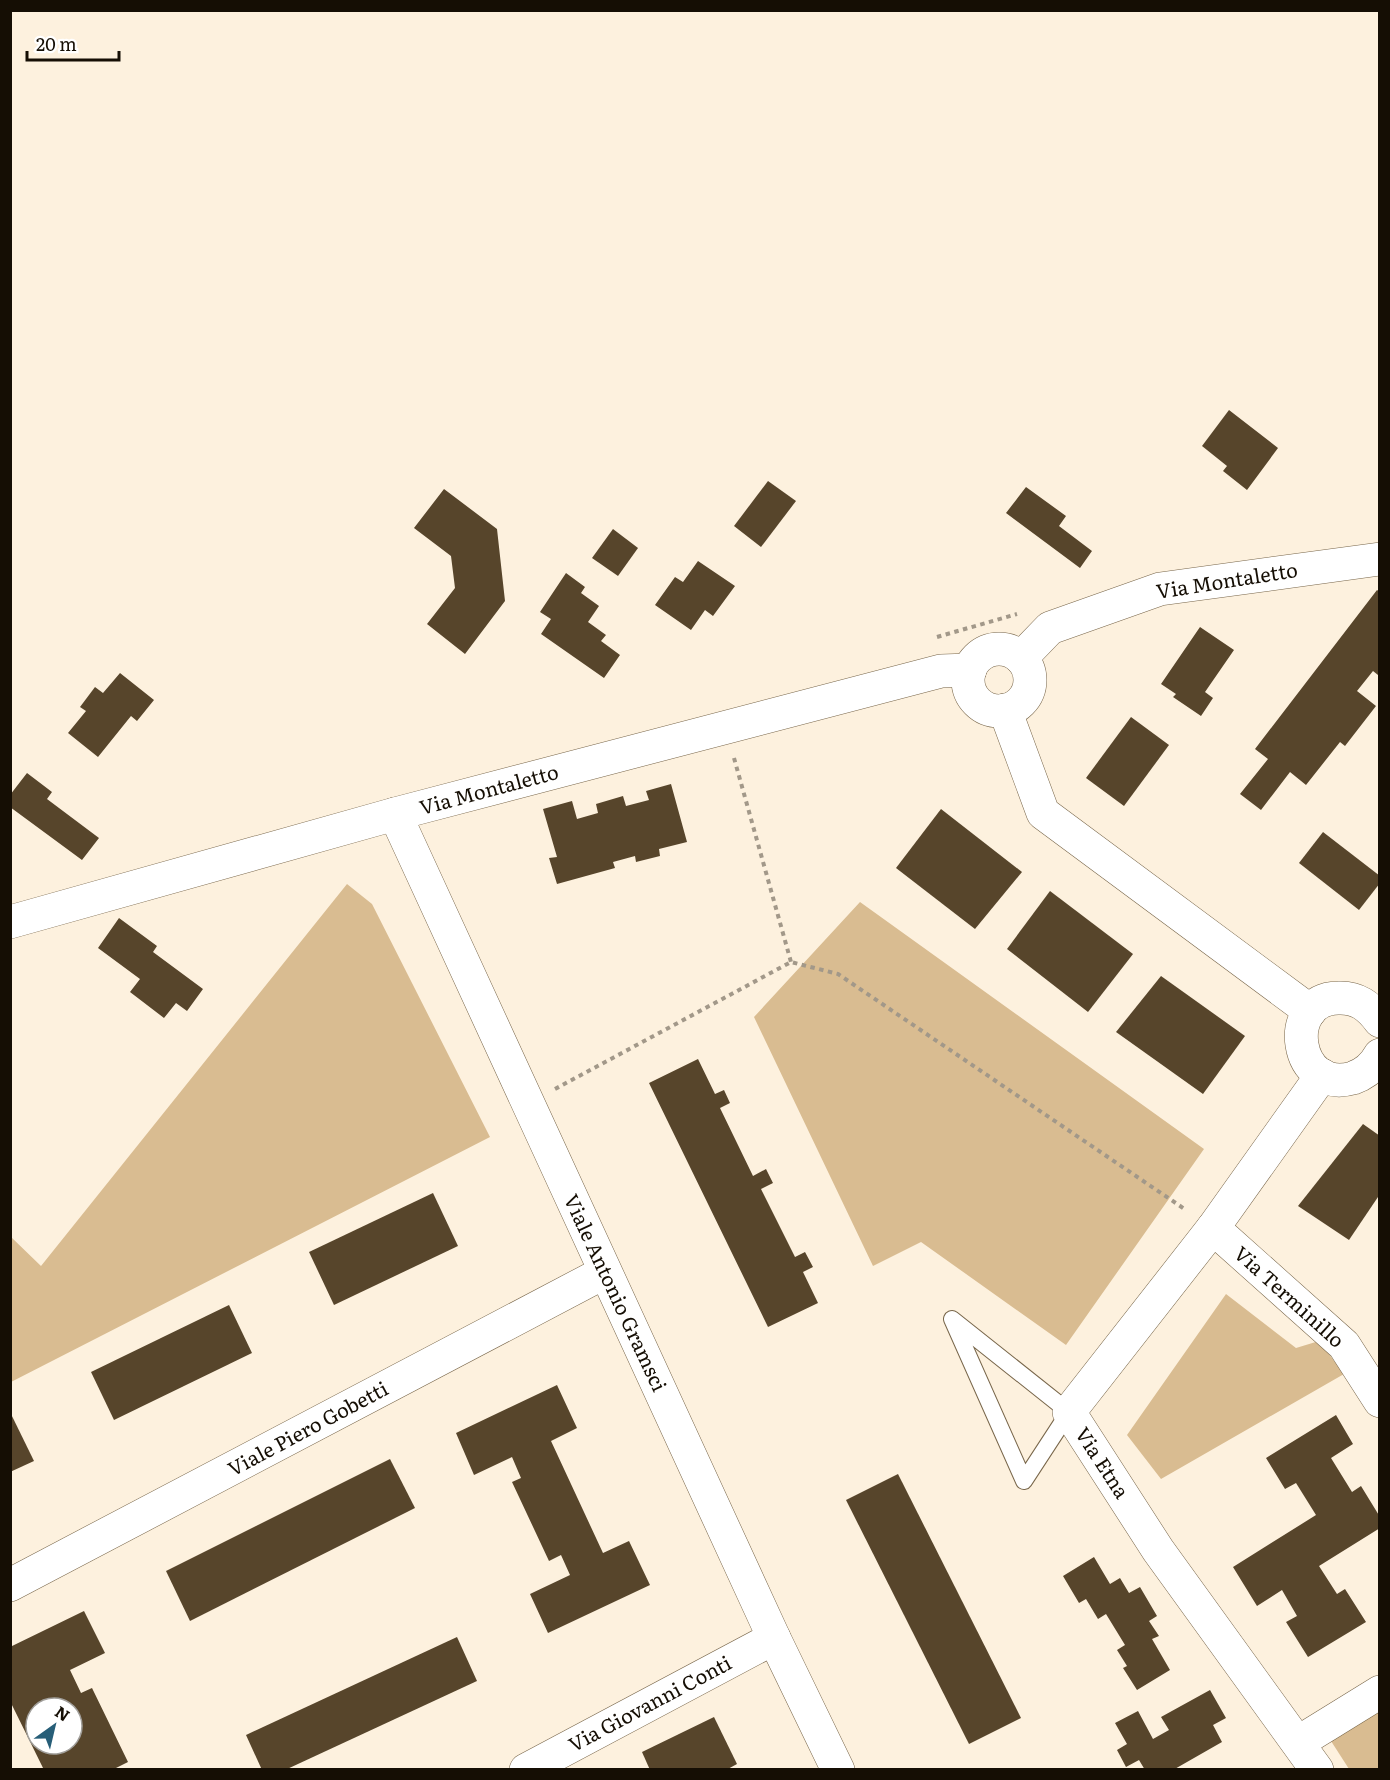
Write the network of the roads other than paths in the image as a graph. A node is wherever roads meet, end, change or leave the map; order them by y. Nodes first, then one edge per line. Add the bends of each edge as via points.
1 (1380, 559) edge
2 (1021, 658) junction
3 (970, 670) junction
4 (1005, 710) junction
5 (395, 814) junction
6 (10, 922) edge
7 (1310, 1011) junction
8 (1380, 1021) edge
9 (1379, 1059) edge
10 (1322, 1075) junction
11 (1213, 1228) junction
12 (605, 1272) junction
13 (1380, 1401) edge
14 (1069, 1412) junction
15 (10, 1585) edge
16 (774, 1638) junction
17 (1380, 1692) edge
18 (1299, 1742) junction
19 (526, 1770) edge
20 (838, 1770) edge
21 (1317, 1770) edge

1 - 2 street, Via Montaletto via 1160,589 1050,628
2 - 3 street via 1002,649 992,650 982,653
2 - 4 street via 1027,665 1030,684 1021,701
3 - 4 street via 970,691 976,700 984,707
3 - 5 street, Via Montaletto via 941,671
4 - 7 street via 1043,813
5 - 6 street, Via Montaletto
5 - 12 street, Viale Antonio Gramsci
7 - 8 street via 1334,998 1347,998 1360,1001
7 - 10 street via 1302,1027 1301,1046 1312,1068
9 - 10 street via 1369,1070 1346,1080
10 - 11 street, Via Etna
11 - 13 street, Via Terminillo via 1344,1345
11 - 14 street, Via Etna
12 - 15 street, Viale Piero Gobetti
12 - 16 street, Viale Antonio Gramsci
14 - 14 lane via 986,1346 952,1319 1024,1481
14 - 18 street, Via Etna via 1158,1550
16 - 19 street, Via Giovanni Conti
16 - 20 street, Viale Antonio Gramsci
17 - 18 street
18 - 21 street, Via Etna

